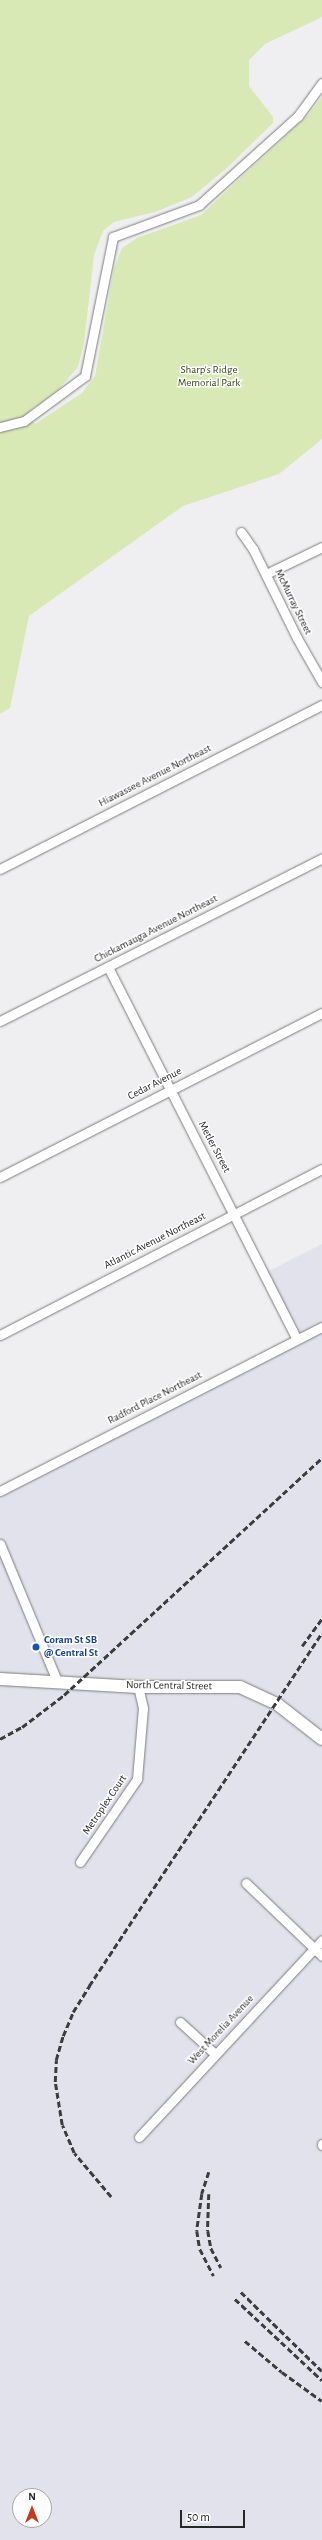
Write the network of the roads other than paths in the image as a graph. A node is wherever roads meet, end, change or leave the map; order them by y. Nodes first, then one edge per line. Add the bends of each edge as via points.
1 (322, 83) edge
2 (0, 427) edge
3 (241, 532) dead end
4 (322, 547) edge
5 (266, 574) junction
6 (322, 682) edge
7 (322, 705) edge
8 (322, 858) edge
9 (0, 869) edge
10 (108, 967) junction
11 (322, 1013) edge
12 (0, 1021) edge
13 (171, 1090) junction
14 (322, 1169) edge
15 (0, 1177) edge
16 (234, 1214) junction
17 (322, 1327) edge
18 (0, 1335) edge
19 (297, 1339) junction
20 (0, 1491) edge
21 (0, 1544) edge
22 (0, 1678) edge
23 (57, 1681) junction
24 (138, 1686) junction
25 (322, 1739) edge
26 (80, 1862) dead end
27 (246, 1883) dead end
28 (322, 1940) edge
29 (314, 1948) junction
30 (322, 1956) edge
31 (180, 2022) dead end
32 (216, 2054) junction
33 (139, 2138) dead end

1 - 2 street via 298,116 199,205 113,237 85,376 24,422
3 - 5 street, McMurray Street
4 - 5 street
5 - 6 street, McMurray Street
7 - 9 street, Hiawassee Avenue Northeast
8 - 10 street, Chickamauga Avenue Northeast
10 - 12 street, Chickamauga Avenue Northeast
10 - 13 street, Metler Street
11 - 13 street, Cedar Avenue
13 - 15 street, Cedar Avenue
13 - 16 street, Metler Street
14 - 16 street, Atlantic Avenue Northeast
16 - 18 street, Atlantic Avenue Northeast
16 - 19 street, Metler Street
17 - 19 street, Radford Place Northeast
19 - 20 street, Radford Place Northeast
21 - 23 street
22 - 23 main road, North Central Street
23 - 24 main road, North Central Street
24 - 25 main road, North Central Street via 240,1687 277,1704
24 - 26 street, Metroplex Court via 143,1708 137,1779
27 - 29 street
28 - 29 street, West Morelia Avenue
29 - 30 street
29 - 32 street, West Morelia Avenue
31 - 32 street
32 - 33 street, West Morelia Avenue

